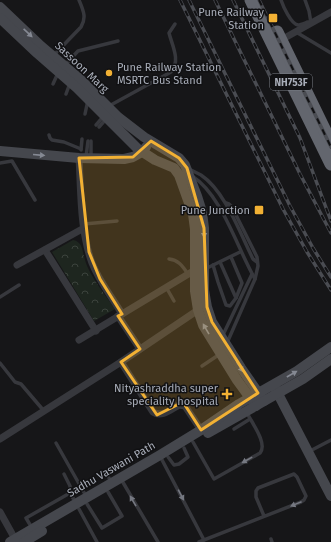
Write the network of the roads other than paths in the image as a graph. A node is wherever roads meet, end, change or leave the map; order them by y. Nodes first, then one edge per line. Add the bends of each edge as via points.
1 (79, 0) edge
2 (251, 0) edge
3 (261, 0) edge
4 (280, 0) edge
5 (305, 0) edge
6 (0, 7) edge
7 (331, 12) edge
8 (0, 18) edge
9 (311, 23) junction
10 (175, 24) dead end
11 (296, 32) junction
12 (281, 40) junction
13 (118, 41) dead end
14 (331, 53) edge
15 (54, 56) junction
16 (61, 69) junction
17 (71, 82) junction
18 (53, 84) dead end
19 (66, 94) dead end
20 (88, 99) junction
21 (106, 113) junction
22 (84, 114) dead end
23 (116, 121) junction
24 (97, 126) dead end
25 (49, 135) dead end
26 (329, 137) edge
27 (82, 139) dead end
28 (89, 141) dead end
29 (151, 141) junction
30 (0, 151) edge
31 (142, 152) junction
32 (84, 156) junction
33 (0, 163) edge
34 (331, 164) edge
35 (188, 171) junction
36 (35, 200) dead end
37 (117, 221) dead end
38 (84, 226) junction
39 (44, 250) junction
40 (240, 252) junction
41 (231, 257) junction
42 (169, 259) dead end
43 (220, 262) junction
44 (17, 265) dead end
45 (200, 270) junction
46 (252, 274) junction
47 (255, 279) junction
48 (19, 285) dead end
49 (166, 287) junction
50 (0, 297) edge
51 (236, 298) junction
52 (174, 301) dead end
53 (198, 310) junction
54 (120, 315) junction
55 (96, 331) junction
56 (79, 340) dead end
57 (223, 346) junction
58 (331, 348) edge
59 (140, 349) junction
60 (331, 359) edge
61 (121, 362) junction
62 (0, 363) edge
63 (202, 366) dead end
64 (275, 389) junction
65 (257, 399) junction
66 (44, 411) junction
67 (248, 415) junction
68 (232, 422) junction
69 (201, 430) junction
70 (0, 439) edge
71 (331, 440) edge
72 (193, 442) junction
73 (56, 443) dead end
74 (309, 451) junction
75 (163, 458) junction
76 (106, 472) dead end
77 (64, 474) dead end
78 (116, 484) junction
79 (70, 493) junction
80 (331, 496) edge
81 (82, 504) junction
82 (0, 512) edge
83 (264, 516) junction
84 (32, 529) junction
85 (204, 540) junction
86 (16, 541) edge
87 (96, 542) edge
88 (158, 542) edge
89 (199, 542) edge

1 - 15 lane via 84,11 84,22
2 - 34 highway, NH753F
3 - 12 highway, NH753F
4 - 9 lane via 295,24
5 - 9 lane
6 -> 15 main road, Sassoon Marg
7 - 9 street
8 - 16 main road, Sassoon Marg
9 - 11 street
10 - 21 lane via 169,33 176,64 171,72
11 - 12 street
11 - 14 lane
12 - 26 highway, NH753F
13 - 16 lane via 78,51
15 - 16 main road, Sassoon Marg
16 - 17 main road, Sassoon Marg
16 - 18 lane
16 - 21 main road, Sassoon Marg
17 - 19 lane
17 - 20 main road, Sassoon Marg
20 - 21 main road, Sassoon Marg
20 - 22 lane
21 - 23 main road, Sassoon Marg
21 - 24 lane
23 - 29 main road, Sassoon Marg
23 - 31 main road, Sassoon Marg
25 - 32 lane via 52,140 64,140
27 - 32 lane
28 - 32 lane
29 - 31 main road
29 - 35 main road, Sassoon Marg via 179,158
30 -> 32 main road
31 - 32 main road via 124,159
31 - 45 main road, Sassoon Marg via 174,168 179,175 193,214
32 - 38 street
33 - 36 lane via 12,161
35 - 40 lane via 218,204
35 -> 45 main road via 202,212 204,228
35 - 47 lane via 201,175 226,202 253,259 257,262
37 - 38 lane
38 - 39 street
38 - 54 street via 92,263
39 - 44 street
39 - 55 street
40 - 41 lane
40 - 46 lane
41 - 43 lane
41 - 51 lane via 242,283
42 - 45 lane
43 - 45 lane
43 - 51 lane
45 - 49 street
45 - 51 lane via 218,282 226,305 230,306
45 - 53 main road via 195,291
45 - 57 main road via 207,307
46 - 47 lane
46 - 57 lane
47 - 57 lane
48 - 50 lane
49 - 52 lane
49 - 54 street
57 -> 53 main road via 204,325
53 - 59 street
54 - 55 street
54 - 59 street
55 - 56 street
57 - 63 lane
57 - 65 main road
64 -> 58 main road
59 - 61 street
60 - 64 main road via 303,379
61 - 66 street
61 - 69 street via 153,412 161,414 183,404
62 - 66 lane
64 - 65 main road
64 - 74 main road
65 - 67 main road
65 - 68 main road
66 - 70 street
67 - 68 main road
67 -> 72 lane via 263,443 262,451 214,479
68 - 69 main road, Sadhu Vaswani Path
68 - 72 main road
69 - 75 main road, Sadhu Vaswani Path
71 - 74 lane
72 - 75 main road
73 - 81 lane
74 - 80 main road
75 - 78 main road, Sadhu Vaswani Path
75 -> 85 lane
76 - 78 lane
77 - 79 lane via 70,486
78 - 81 main road, Sadhu Vaswani Path
78 - 81 lane via 122,516 102,528
88 -> 78 lane
79 - 81 lane
79 - 84 lane via 26,518
81 - 84 main road, Sadhu Vaswani Path
81 - 86 main road
81 - 87 lane
82 - 86 street
83 -> 83 lane via 256,497 258,488 294,474 298,477 306,496 304,500
83 - 85 lane
84 - 86 main road, Sadhu Vaswani Path
85 - 89 lane

